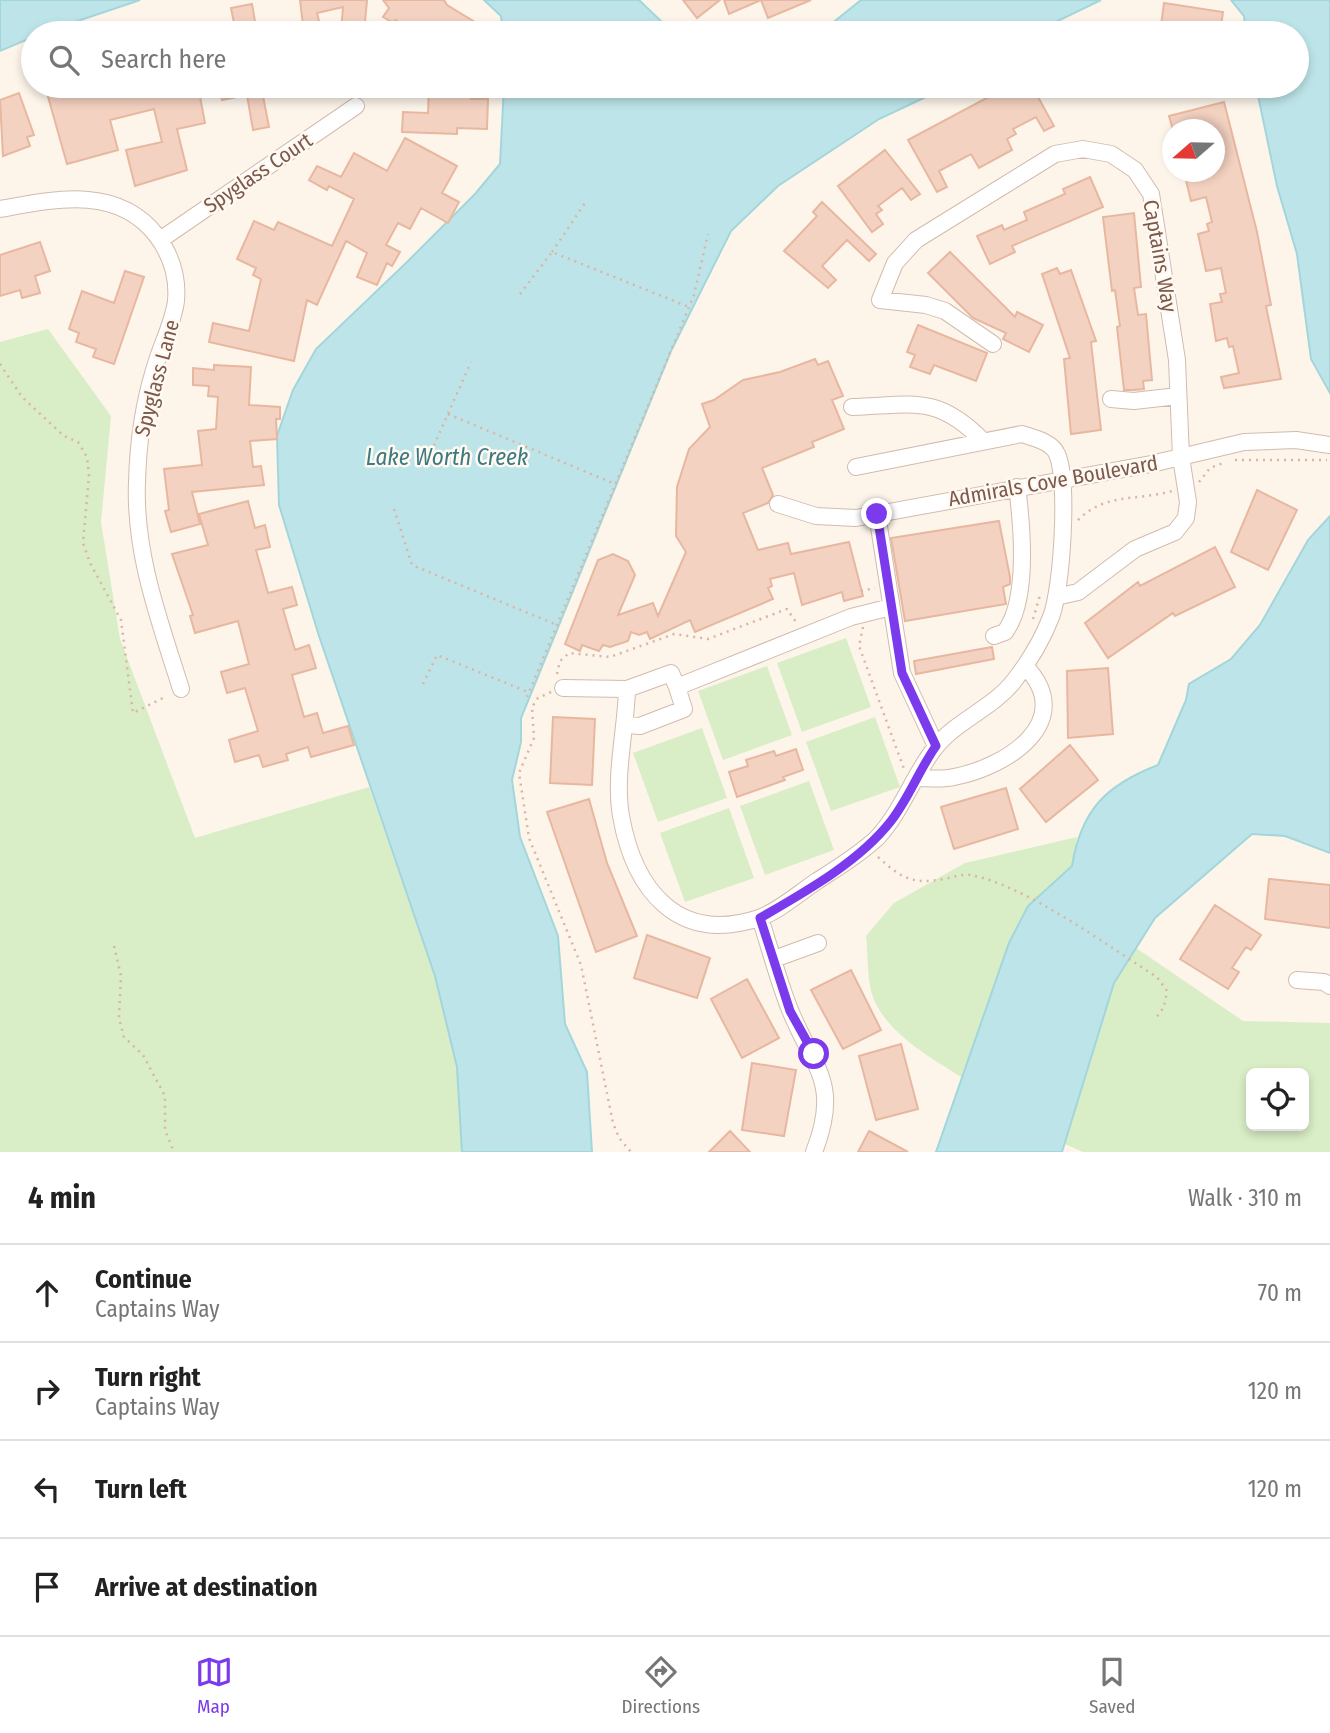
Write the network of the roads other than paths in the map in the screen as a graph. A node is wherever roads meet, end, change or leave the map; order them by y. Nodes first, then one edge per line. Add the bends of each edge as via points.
1 (356, 106) dead end
2 (0, 209) edge
3 (160, 240) junction
4 (993, 344) dead end
5 (1178, 396) junction
6 (1111, 399) dead end
7 (852, 407) dead end
8 (983, 441) junction
9 (1330, 445) edge
10 (1181, 457) junction
11 (856, 467) dead end
12 (1061, 478) junction
13 (1017, 487) junction
14 (778, 504) dead end
15 (877, 514) junction
16 (1055, 597) junction
17 (891, 607) junction
18 (994, 636) dead end
19 (1025, 666) junction
20 (559, 683) road end
21 (677, 687) junction
22 (181, 689) road end
23 (627, 689) junction
24 (626, 725) junction
25 (936, 746) junction
26 (916, 778) junction
27 (760, 918) junction
28 (818, 943) dead end
29 (774, 959) junction
30 (1297, 980) dead end
31 (1330, 986) edge
32 (814, 1152) edge

1 - 3 street, Spyglass Court
2 - 3 street, Spyglass Lane via 62,198 107,202 136,215
3 - 22 street, Spyglass Lane via 173,269 176,301 145,405 138,512 151,592
4 - 5 street, Captains Way via 945,311 880,300 895,263 933,227 1055,154 1074,149 1102,151 1135,170 1154,203
5 - 6 street
5 - 10 street, Captains Way
7 - 8 street via 931,405 964,422
8 - 11 street
8 - 12 street via 1022,434 1043,441 1057,453
9 - 10 street, Admirals Cove Boulevard via 1264,440
10 - 12 street, Admirals Cove Boulevard
10 - 16 street, Captains Way via 1188,502 1186,518 1175,532 1135,549 1078,592
12 - 13 street, Admirals Cove Boulevard
12 - 16 street via 1061,571
13 - 15 street, Admirals Cove Boulevard
13 - 18 street via 1021,565 1016,608 1005,632
14 - 15 street, Admirals Cove Boulevard via 836,519
15 - 17 street
16 - 19 street via 1052,617
17 - 21 street via 851,617
17 - 25 street via 902,673
19 - 25 street via 1002,694
19 - 26 street via 1044,694 1037,732 1017,751 987,767 953,778
20 - 23 street
21 - 23 street via 671,673
21 - 24 street via 684,709 640,726
23 - 24 street
24 - 27 street via 621,814 638,874 648,891 671,911 700,922 723,924
25 - 26 street
26 - 27 street via 905,801 875,839
27 - 29 street
28 - 29 street
29 - 32 street via 790,1011 823,1080 825,1118
30 - 31 street

